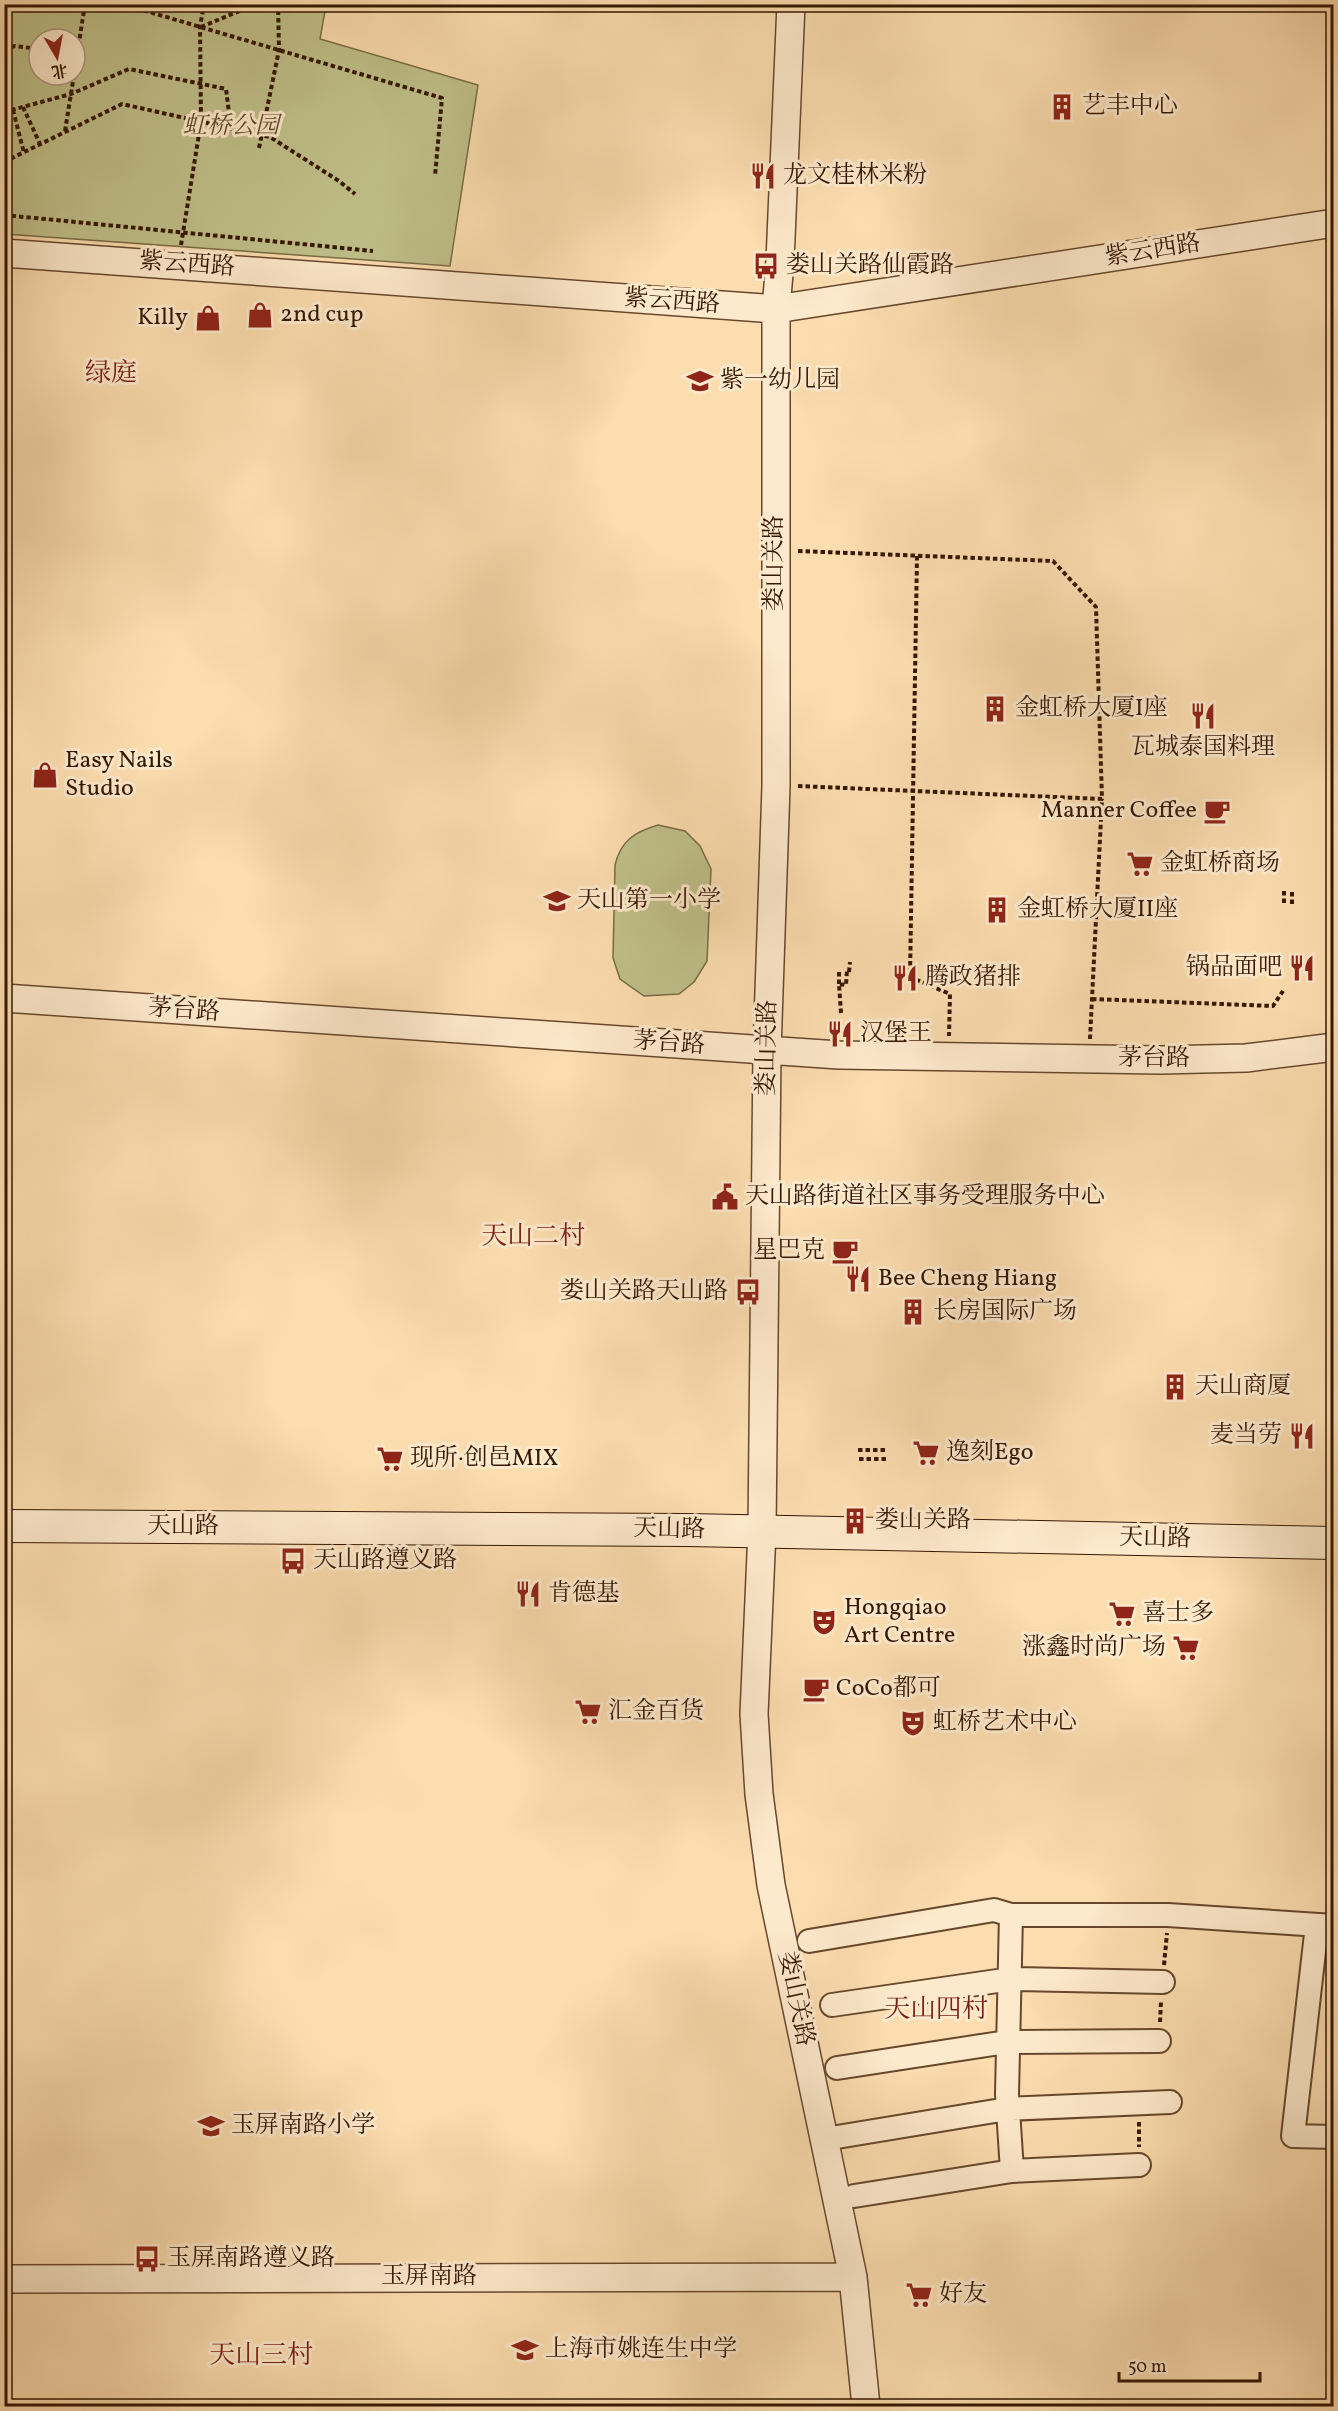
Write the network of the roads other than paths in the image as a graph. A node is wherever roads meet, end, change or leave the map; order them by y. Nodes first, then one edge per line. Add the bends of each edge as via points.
1 (791, 4) edge
2 (1334, 223) edge
3 (4, 253) edge
4 (776, 309) junction
5 (4, 998) edge
6 (1334, 1047) edge
7 (767, 1051) junction
8 (4, 1526) edge
9 (762, 1531) junction
10 (1334, 1543) edge
11 (1011, 1915) junction
12 (1325, 1925) edge
13 (809, 1941) dead end
14 (1011, 1979) junction
15 (1163, 1982) dead end
16 (832, 2005) dead end
17 (1159, 2041) dead end
18 (1007, 2042) junction
19 (837, 2068) dead end
20 (1170, 2102) dead end
21 (1008, 2109) junction
22 (1334, 2137) edge
23 (825, 2139) junction
24 (1139, 2165) road end
25 (1012, 2171) junction
26 (854, 2196) dead end
27 (854, 2277) junction
28 (4, 2279) edge
29 (866, 2406) edge

1 - 4 street, 娄山关路
2 - 4 street, 紫云西路
3 - 4 street, 紫云西路
4 - 7 street, 娄山关路 via 776,786
5 - 7 street, 茅台路
6 - 7 street, 茅台路 via 1246,1058 1160,1060
7 - 9 street, 娄山关路
8 - 9 main road, 天山路
9 - 10 main road, 天山路
9 - 23 street, 娄山关路 via 754,1714 759,1794 771,1886
11 - 12 street via 1168,1915
11 - 13 street via 993,1910
11 - 14 street
12 - 22 street via 1293,2136
14 - 15 street
14 - 16 street
14 - 18 street
17 - 18 street
18 - 19 street
18 - 21 street
20 - 21 street
21 - 23 street
21 - 25 street
23 - 27 street, 娄山关路
24 - 25 street
25 - 26 street
27 - 28 street, 玉屏南路
27 - 29 street, 娄山关路

